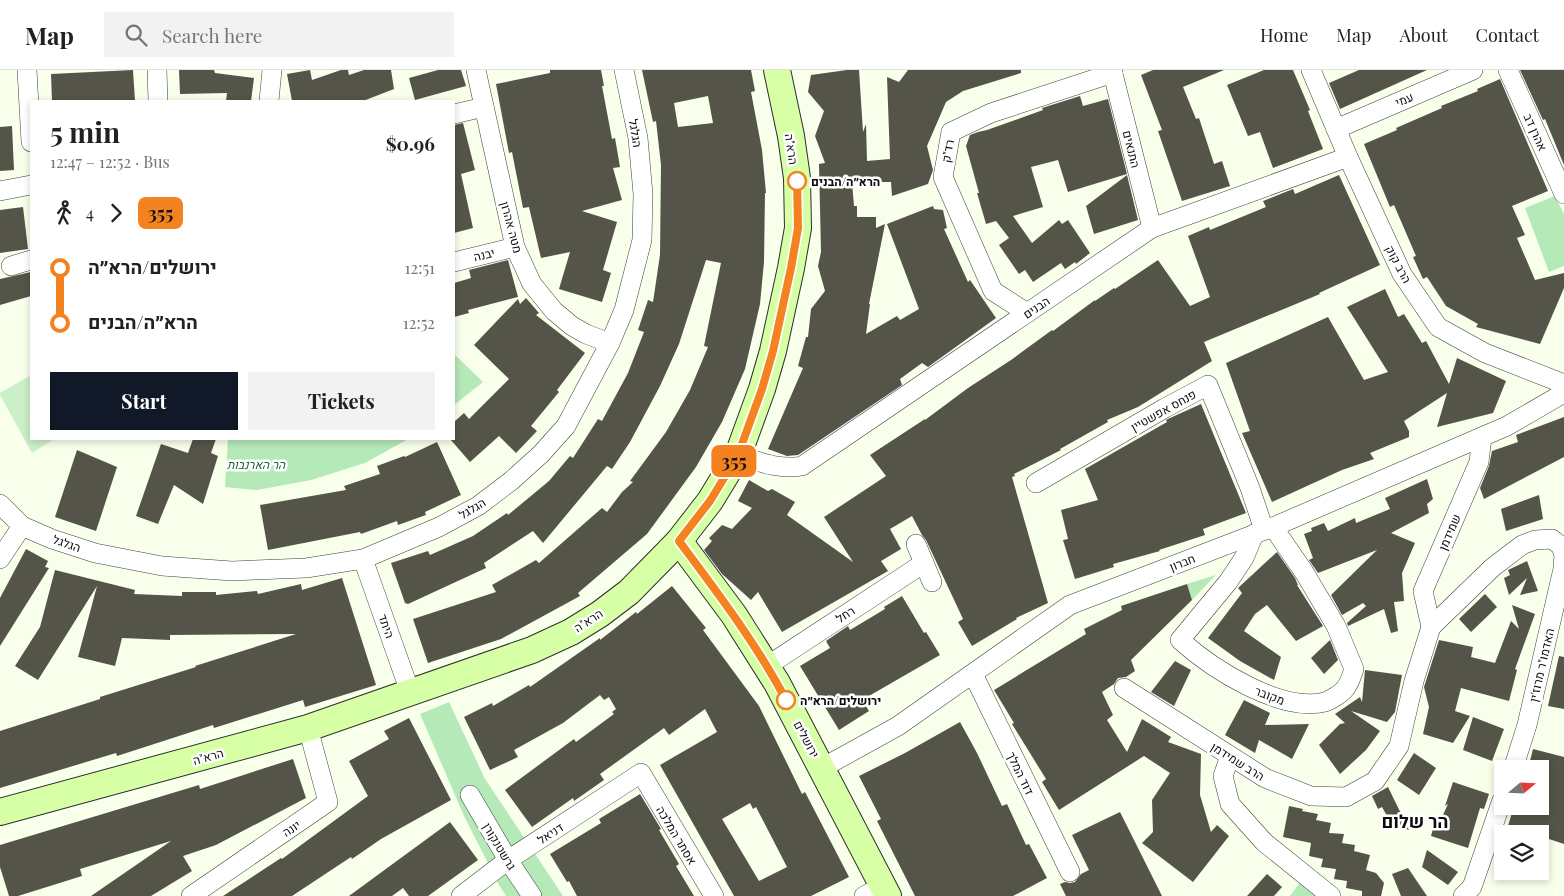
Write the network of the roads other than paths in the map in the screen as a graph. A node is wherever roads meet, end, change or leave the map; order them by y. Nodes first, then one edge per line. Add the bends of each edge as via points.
1 (27, 70) edge
2 (157, 70) edge
3 (272, 70) edge
4 (476, 70) edge
5 (624, 70) edge
6 (777, 70) edge
7 (1311, 70) edge
8 (1473, 70) edge
9 (1508, 70) edge
10 (1112, 72) edge
11 (158, 100) edge
12 (269, 100) edge
13 (484, 106) junction
14 (455, 114) edge
15 (30, 124) edge
16 (1336, 129) junction
17 (1348, 157) junction
18 (30, 185) edge
19 (0, 190) edge
20 (1564, 194) edge
21 (1152, 228) junction
22 (514, 247) junction
23 (30, 260) edge
24 (455, 262) edge
25 (11, 266) dead end
26 (1027, 313) junction
27 (610, 343) junction
28 (1564, 384) edge
29 (1564, 393) edge
30 (1482, 437) junction
31 (738, 455) junction
32 (1036, 483) dead end
33 (0, 504) edge
34 (22, 526) junction
35 (1264, 530) junction
36 (679, 541) junction
37 (916, 544) dead end
38 (0, 559) edge
39 (364, 559) junction
40 (924, 563) junction
41 (932, 582) dead end
42 (1430, 627) junction
43 (767, 666) junction
44 (973, 674) junction
45 (1124, 688) dead end
46 (410, 692) junction
47 (308, 728) junction
48 (1230, 756) junction
49 (1516, 760) edge
50 (822, 768) junction
51 (641, 773) joint
52 (470, 795) dead end
53 (0, 812) edge
54 (1497, 815) edge
55 (508, 860) junction
56 (1070, 872) dead end
57 (878, 893) edge
58 (190, 896) edge
59 (461, 896) edge
60 (532, 896) edge
61 (714, 896) edge
62 (1331, 896) edge
63 (1463, 896) edge

1 - 15 street
2 - 11 street
3 - 12 street
4 - 13 street, מטה אהרון
5 - 27 street, הגלגל via 638,138 643,194 642,240 624,310
6 - 31 street, הרא"ה via 791,136 798,228 773,351
7 - 16 street, הרב קוק
8 - 16 street, עמי
9 - 20 street, אהרן דב
10 - 21 street, התנאים
10 - 26 street, רד"ק via 991,113 951,132 943,177 993,291
13 - 14 street
13 - 22 street, מטה אהרון
16 - 17 street, הרב קוק
17 - 21 street, הבנים
17 - 28 street, הרב קוק via 1402,274 1438,327 1485,353
18 - 19 street
21 - 26 street, הבנים
22 - 24 street, יבנה
22 - 27 street, מטה אהרון via 532,284 554,311 586,334
23 - 25 street
26 - 31 street, הבנים via 802,466 773,467
27 - 39 street, הגלגל via 566,426 511,481 478,506
29 - 30 street, חברון
30 - 35 street, חברון
30 - 42 street, שמידמן via 1479,462 1423,591
31 - 36 street, הרא"ה via 710,501
32 - 35 street, פנחס אפשטיין via 1208,385
33 - 34 street, הגלגל
34 - 38 street
34 - 39 street, הגלגל via 95,553 162,566 232,571 306,568
35 - 35 street, מקובר via 1228,582 1180,640 1198,656 1257,691 1293,703 1326,702 1346,688 1354,669 1336,626 1304,572
35 - 44 street, חברון via 1070,605
36 - 43 street, ירושלים
36 - 46 street, הרא"ה via 629,592 571,632 532,650
37 - 40 street
39 - 46 street, היתד
40 - 41 street
40 - 43 street, רחל
42 - 48 street, הרב שמידמן via 1399,746 1375,781 1346,797 1311,796 1265,778
42 - 49 street, האדמו"ר מרוז'ין via 1493,567 1522,545 1545,538 1560,546 1564,555 1560,588
43 - 50 street, ירושלים
44 - 50 street, חברון via 898,726
44 - 56 street, דוד המלך
45 - 48 street, הרב שמידמן
46 - 47 street, הרא"ה
47 - 53 street, הרא"ה
47 - 58 street, יונה via 328,802
48 - 62 street via 1223,776 1230,804 1264,842
50 - 57 street, ירושלים
51 - 55 street, דניאל
51 - 61 street, אסתר המלכה
52 - 55 street, גרשטנקורן
54 - 63 street via 1472,887
55 - 59 street, דניאל
55 - 60 street, גרשטנקורן

